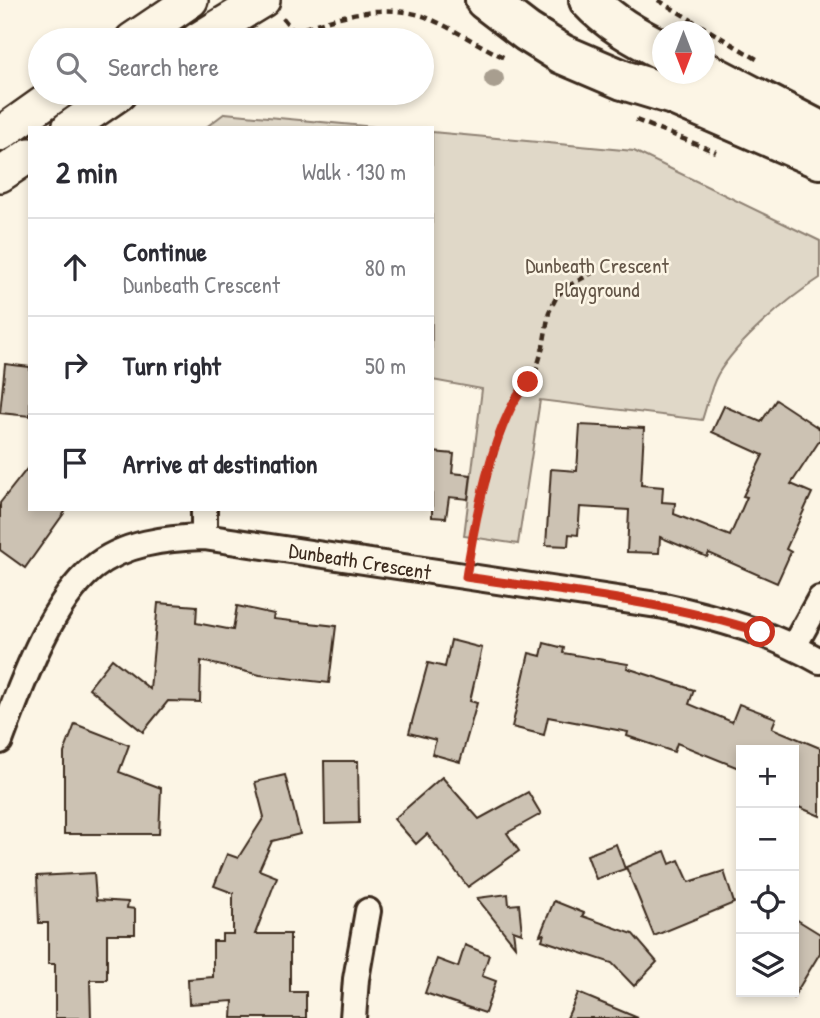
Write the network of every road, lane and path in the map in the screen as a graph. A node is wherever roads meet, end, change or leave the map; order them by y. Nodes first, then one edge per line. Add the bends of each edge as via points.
1 (191, 0) edge
2 (263, 0) edge
3 (485, 0) edge
4 (589, 0) edge
5 (658, 0) edge
6 (150, 28) edge
7 (217, 28) edge
8 (652, 45) edge
9 (765, 64) dead end
10 (715, 76) edge
11 (41, 105) edge
12 (103, 105) edge
13 (72, 126) edge
14 (820, 131) edge
15 (0, 134) edge
16 (28, 156) edge
17 (820, 159) edge
18 (0, 175) edge
19 (597, 270) dead end
20 (204, 511) edge
21 (205, 537) junction
22 (466, 577) junction
23 (820, 598) edge
24 (794, 646) junction
25 (820, 661) edge
26 (0, 741) edge
27 (368, 911) dead end
28 (353, 1018) edge

1 - 6 main road
2 - 7 main road
3 - 17 highway via 562,54 673,95
4 - 8 highway
5 - 9 path
10 - 14 highway
11 - 15 main road
12 - 13 main road
16 - 18 main road
19 - 22 path via 565,288 548,312 536,371 513,401 498,442 475,523
20 - 21 street
21 - 22 street, Dunbeath Crescent
21 - 26 street, Dunbeath Crescent via 173,537 142,545 94,567 73,589 48,628
22 - 24 street, Dunbeath Crescent via 664,606 717,618
23 - 24 street
24 - 25 street, Dunbeath Crescent
27 - 28 street

